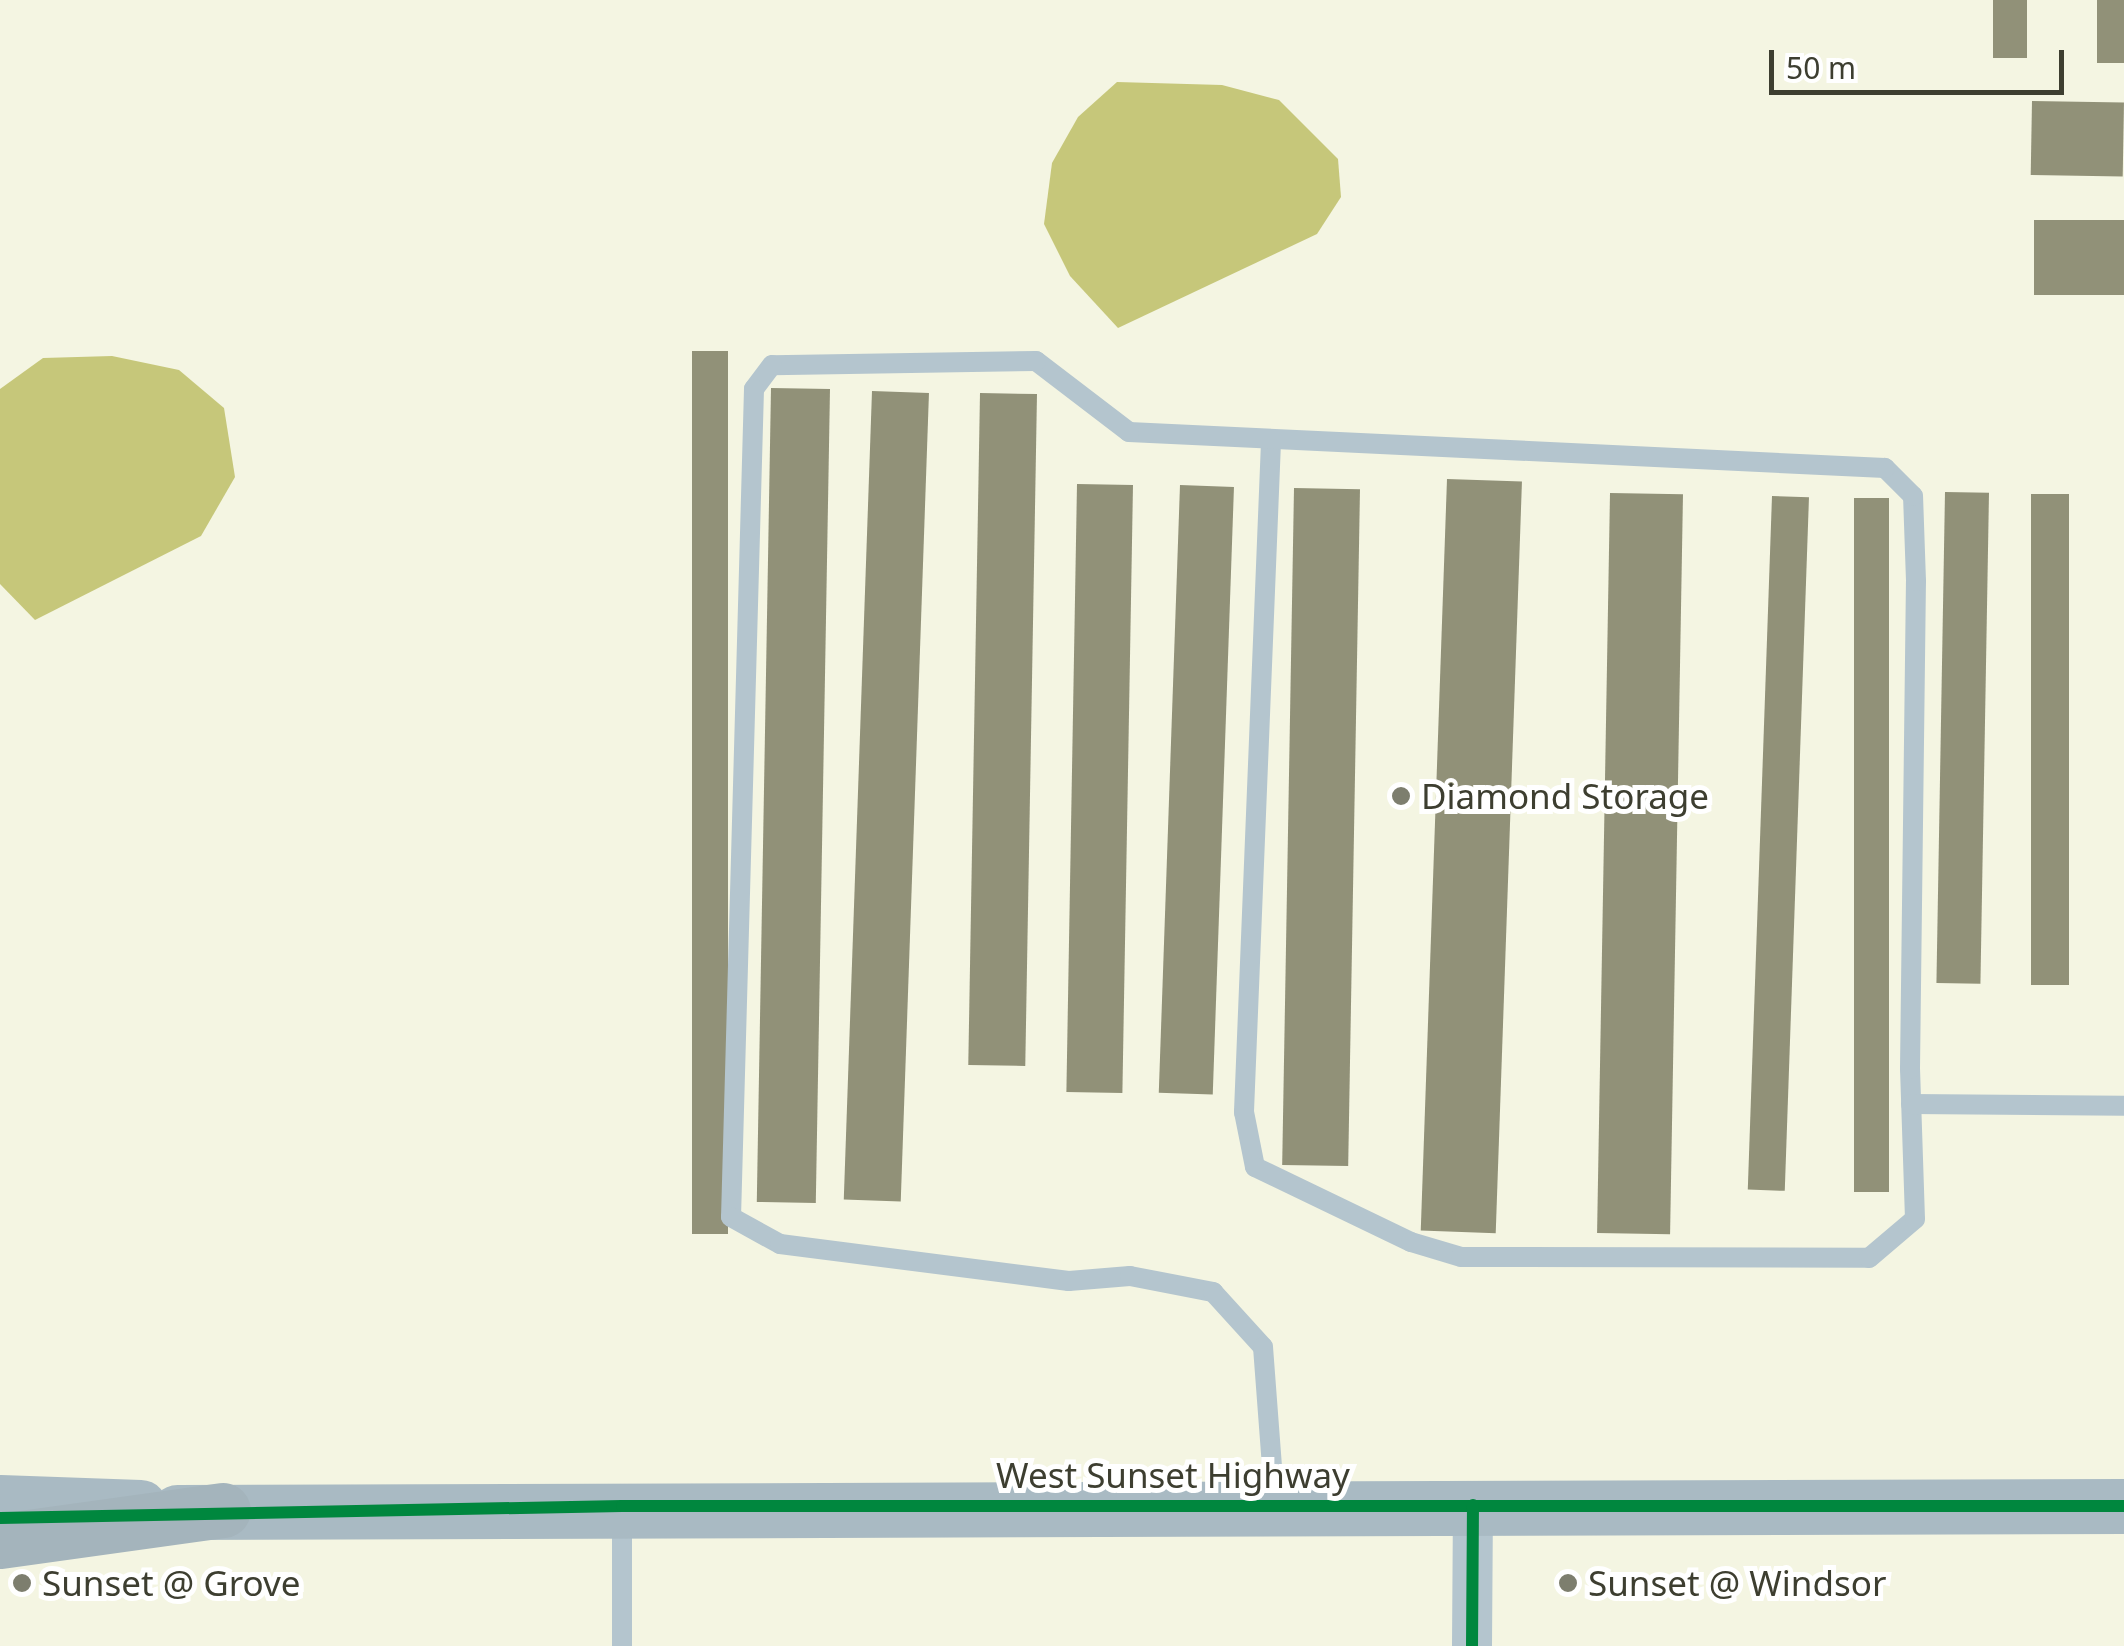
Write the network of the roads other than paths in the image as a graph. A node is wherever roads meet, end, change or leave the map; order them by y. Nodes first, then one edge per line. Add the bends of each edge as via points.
1 (1271, 442) junction
2 (1911, 1104) junction
3 (2124, 1106) edge
4 (0, 1502) edge
5 (1275, 1504) junction
6 (1473, 1504) junction
7 (622, 1506) junction
8 (2124, 1506) edge
9 (222, 1510) junction
10 (0, 1518) edge
11 (0, 1540) edge
12 (622, 1646) edge
13 (1472, 1646) edge

1 - 2 lane via 1885,468 1913,496
1 - 2 lane via 1244,1112 1255,1168 1410,1242 1461,1257 1869,1258 1915,1219
1 - 5 lane via 1129,432 1036,361 772,365 754,389 731,1217 780,1244 1069,1281 1130,1276 1214,1292 1263,1348
2 - 3 lane
4 - 9 main road, West Sunset Highway
5 - 6 main road, West Sunset Highway
5 - 7 main road, West Sunset Highway
6 - 8 main road, West Sunset Highway
6 - 13 street
7 - 9 main road, West Sunset Highway
7 - 12 lane
9 - 10 main road, West Sunset Highway
9 - 11 highway

